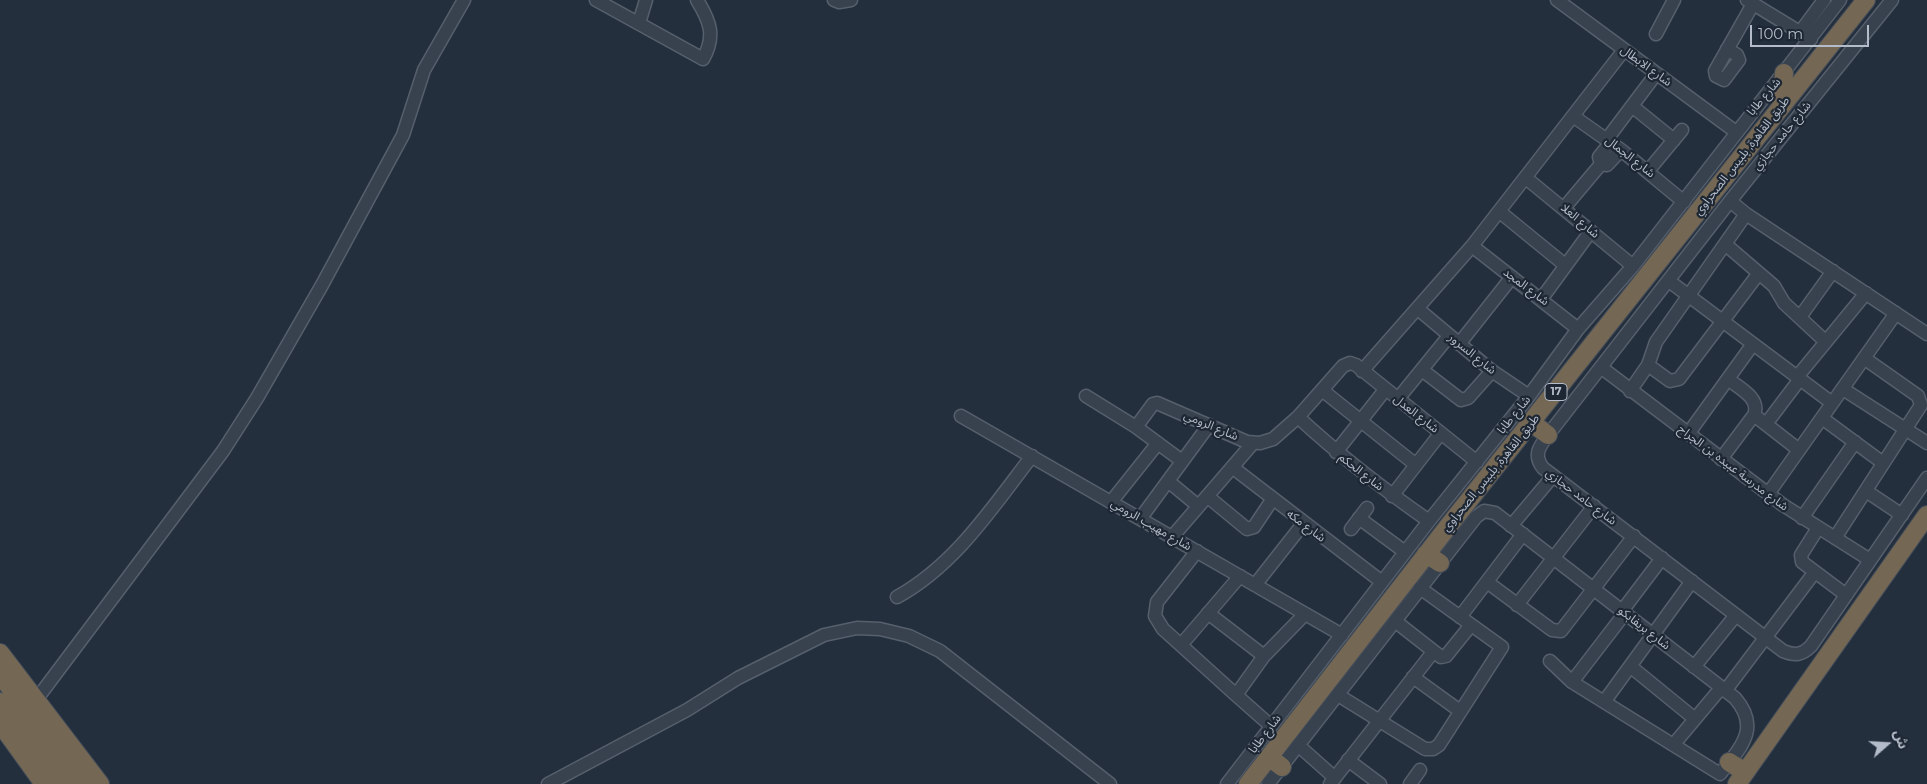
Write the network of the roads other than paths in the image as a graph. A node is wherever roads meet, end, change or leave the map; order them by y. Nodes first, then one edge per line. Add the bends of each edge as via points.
1 (464, 0) edge
2 (472, 0) edge
3 (596, 0) edge
4 (646, 0) edge
5 (697, 0) edge
6 (834, 0) edge
7 (851, 0) edge
8 (1557, 0) edge
9 (1674, 0) edge
10 (1824, 0) edge
11 (1840, 0) edge
12 (1866, 0) edge
13 (1892, 0) edge
14 (1750, 2) edge
15 (639, 23) junction
16 (1656, 34) dead end
17 (1806, 35) junction
18 (1727, 49) dead end
19 (1624, 50) junction
20 (1784, 73) junction
21 (1656, 74) junction
22 (414, 103) junction
23 (1632, 106) junction
24 (1781, 107) junction
25 (1573, 116) junction
26 (1736, 132) junction
27 (1613, 144) junction
28 (1648, 171) junction
29 (1526, 178) junction
30 (1730, 201) junction
31 (1684, 202) junction
32 (1564, 208) junction
33 (1500, 212) junction
34 (1746, 214) junction
35 (1592, 231) junction
36 (1725, 244) junction
37 (1472, 246) junction
38 (1565, 265) junction
39 (1633, 266) junction
40 (1833, 272) junction
41 (1759, 273) junction
42 (1512, 277) junction
43 (1669, 281) junction
44 (1866, 293) junction
45 (1688, 296) junction
46 (1542, 298) junction
47 (1418, 309) junction
48 (1896, 313) junction
49 (1800, 317) junction
50 (1723, 322) junction
51 (1578, 329) junction
52 (1927, 334) edge
53 (1454, 340) junction
54 (1826, 342) junction
55 (1753, 344) junction
56 (1864, 358) junction
57 (1648, 365) junction
58 (1359, 368) junction
59 (1602, 368) junction
60 (1422, 370) junction
61 (1492, 371) junction
62 (1798, 378) junction
63 (1728, 379) junction
64 (1843, 389) junction
65 (1322, 390) junction
66 (1385, 390) junction
67 (1630, 391) junction
68 (1086, 396) dead end
69 (1529, 396) junction
70 (1397, 400) junction
71 (1832, 403) junction
72 (1754, 415) junction
73 (961, 416) dead end
74 (1298, 417) junction
75 (1822, 418) junction
76 (1360, 422) junction
77 (1532, 423) junction
78 (1766, 424) junction
79 (1209, 425) junction
80 (1136, 427) junction
81 (1906, 428) junction
82 (1440, 434) junction
83 (1688, 434) junction
84 (1548, 435) junction
85 (1855, 442) junction
86 (1158, 443) junction
87 (1253, 443) junction
88 (1927, 443) edge
89 (1799, 450) junction
90 (1336, 452) junction
91 (1032, 456) junction
92 (1721, 459) junction
93 (1182, 460) junction
94 (1476, 462) junction
95 (1884, 463) junction
96 (1416, 465) junction
97 (1232, 467) junction
98 (1553, 476) junction
99 (1927, 478) edge
100 (1168, 481) junction
101 (1866, 491) junction
102 (1768, 494) junction
103 (1207, 496) junction
104 (1392, 496) junction
105 (1272, 500) junction
106 (1112, 502) junction
107 (1197, 506) junction
108 (1594, 506) junction
109 (1367, 508) dead end
110 (1902, 515) junction
111 (1927, 515) edge
112 (1802, 518) junction
113 (1140, 519) junction
114 (1429, 521) junction
115 (1303, 524) junction
116 (1511, 526) junction
117 (1818, 528) junction
118 (1523, 534) junction
119 (1634, 536) junction
120 (1172, 537) junction
121 (1835, 538) junction
122 (1197, 551) junction
123 (1405, 552) junction
124 (1433, 558) junction
125 (1554, 558) junction
126 (1662, 558) junction
127 (1870, 560) junction
128 (1814, 573) junction
129 (1240, 576) junction
130 (1692, 581) junction
131 (1382, 582) junction
132 (1487, 582) junction
133 (1255, 585) junction
134 (1420, 588) junction
135 (1594, 589) junction
136 (1846, 595) junction
137 (897, 597) dead end
138 (1517, 605) junction
139 (1623, 612) junction
140 (1208, 613) junction
141 (1305, 614) junction
142 (1736, 615) junction
143 (1395, 621) junction
144 (1465, 621) junction
145 (1342, 635) junction
146 (1653, 635) junction
147 (1765, 637) junction
148 (1181, 645) junction
149 (1433, 652) junction
150 (0, 653) edge
151 (1264, 656) junction
152 (1550, 661) dead end
153 (1630, 666) junction
154 (1694, 667) junction
155 (0, 674) edge
156 (1413, 678) junction
157 (1572, 682) junction
158 (1723, 689) junction
159 (1236, 695) junction
160 (1338, 695) junction
161 (36, 700) junction
162 (0, 702) edge
163 (1604, 702) junction
164 (1460, 711) junction
165 (1695, 719) junction
166 (1379, 722) junction
167 (0, 723) edge
168 (1271, 726) junction
169 (38, 740) junction
170 (1674, 744) junction
171 (1299, 746) junction
172 (1348, 760) junction
173 (1275, 762) junction
174 (1725, 768) junction
175 (1420, 770) dead end
176 (1741, 778) edge
177 (1332, 781) edge
178 (44, 784) edge
179 (62, 784) edge
180 (81, 784) edge
181 (100, 784) edge
182 (548, 784) edge
183 (1110, 784) edge
184 (1227, 784) edge
185 (1248, 784) edge
186 (1268, 784) edge
187 (1380, 784) edge
188 (1410, 784) edge

1 - 22 street via 424,70
2 - 22 street
3 - 15 street
4 - 15 street
5 - 15 street via 711,39 703,58
6 - 7 street
8 - 19 street, شارع الابطال
9 - 16 street
10 - 17 street
11 - 17 street, شارع طابا
12 - 24 highway, طريق القاهرة, بلبيس الصحراوي / 17
13 - 30 street, شارع حامد حجازي
14 - 17 street
14 - 18 street
17 - 20 street, شارع طابا
19 - 21 street, شارع الابطال
19 - 25 street
20 - 24 highway
20 - 26 street, شارع طابا
21 - 23 street
21 - 26 street, شارع الابطال
22 - 161 street via 403,135 364,208 237,431
23 - 27 street
23 - 28 street via 1678,135
24 - 77 highway, طريق القاهرة, بلبيس الصحراوي / 17
25 - 27 street, شارع الجمال
25 - 29 street
26 - 31 street, شارع طابا
27 - 28 street, شارع الجمال
27 - 32 street via 1599,157 1601,164
28 - 31 street, شارع الجمال
29 - 32 street, شارع العلا
29 - 33 street
30 - 34 street
30 - 43 street, شارع حامد حجازي
31 - 39 street, شارع طابا
32 - 35 street, شارع العلا
33 - 37 street
33 - 38 street
34 - 36 street
34 - 40 street
35 - 38 street
35 - 39 street, شارع العلا
36 - 41 street
36 - 45 street
37 - 42 street, شارع المجد
37 - 47 street
38 - 46 street
39 - 51 street, شارع طابا
40 - 44 street
40 - 49 street
41 - 49 street
41 - 50 street
42 - 46 street, شارع المجد
42 - 53 street
43 - 45 street
43 - 59 street, شارع حامد حجازي
44 - 48 street
44 - 54 street
45 - 50 street
45 - 57 street via 1656,342
46 - 51 street, شارع المجد
47 - 53 street, شارع السرور
47 - 58 street
48 - 52 street
48 - 56 street
49 - 54 street
50 - 55 street
50 - 57 street via 1679,379 1670,381
51 - 69 street, شارع طابا
53 - 60 street
53 - 61 street, شارع السرور
54 - 62 street
55 - 62 street
55 - 63 street
56 - 64 street
56 - 81 street via 1920,398 1921,405
57 - 67 street
58 - 65 street, شارع الرومي via 1350,363 1343,366
58 - 66 street, شارع العدل
59 - 67 street, شارع مدرسة عبيده بن الجراح
59 - 84 street, شارع حامد حجازي
60 - 61 street via 1464,400
60 - 70 street
61 - 69 street, شارع السرور
62 - 71 street
62 - 78 street
63 - 72 street via 1754,399
63 - 83 street
64 - 71 street
64 - 81 street
65 - 74 street, شارع الرومي
65 - 76 street
66 - 70 street, شارع العدل
66 - 76 street
67 - 83 street, شارع مدرسة عبيده بن الجراح
68 - 80 street
69 - 94 street, شارع طابا
70 - 82 street, شارع العدل
71 - 75 street
72 - 78 street
72 - 92 street
73 - 91 street, شارع مهيب الرومي
74 - 87 street, شارع الرومي via 1272,439
74 - 90 street, شارع الحكم
75 - 85 street
75 - 89 street
76 - 90 street
76 - 96 street
77 - 84 highway
77 - 124 highway, طريق القاهرة, بلبيس الصحراوي / 17
78 - 89 street
79 - 80 street, شارع الرومي via 1157,403
79 - 87 street, شارع الرومي
79 - 93 street
80 - 86 street
81 - 88 street
81 - 95 street
82 - 94 street, شارع العدل
82 - 96 street
83 - 92 street, شارع مدرسة عبيده بن الجراح
84 - 98 street, شارع حامد حجازي via 1537,458
85 - 95 street
85 - 112 street
86 - 93 street
86 - 106 street
87 - 97 street
89 - 102 street
90 - 104 street, شارع الحكم
91 - 106 street, شارع مهيب الرومي
91 - 137 street via 952,555 923,582
92 - 102 street, شارع مدرسة عبيده بن الجراح
93 - 100 street
94 - 114 street, شارع طابا
95 - 101 street
96 - 104 street
97 - 103 street
97 - 105 street, شارع مكه
98 - 108 street, شارع حامد حجازي
98 - 116 street
99 - 110 street, شارع حامد حجازي
100 - 107 street
100 - 113 street
101 - 110 street
101 - 121 street
102 - 112 street, شارع مدرسة عبيده بن الجراح
103 - 105 street via 1247,529 1254,527
103 - 107 street
104 - 114 street, شارع الحكم
105 - 115 street, شارع مكه
106 - 113 street, شارع مهيب الرومي
107 - 120 street
108 - 119 street, شارع حامد حجازي
108 - 125 street
109 - 123 street via 1355,524
110 - 127 street, شارع حامد حجازي
111 - 176 highway
112 - 117 street, شارع مدرسة عبيده بن الجراح
113 - 120 street, شارع مهيب الرومي
114 - 123 street, شارع طابا
115 - 131 street, شارع مكه
115 - 133 street
116 - 118 street, شارع بريفابكو
116 - 124 street, شارع بريفابكو via 1495,513 1480,513
117 - 121 street, شارع مدرسة عبيده بن الجراح
117 - 128 street via 1801,555 1804,566
118 - 125 street, شارع بريفابكو
118 - 132 street
119 - 126 street, شارع حامد حجازي
119 - 135 street
120 - 122 street, شارع مهيب الرومي
121 - 127 street, شارع مدرسة عبيده بن الجراح
122 - 129 street, شارع مهيب الرومي
122 - 148 street via 1157,602 1155,610 1158,622
123 - 131 street, شارع طابا
124 - 134 street
124 - 173 highway, طريق القاهرة, بلبيس الصحراوي / 17
125 - 135 street, شارع بريفابكو
125 - 138 street
126 - 130 street, شارع حامد حجازي
126 - 139 street
127 - 136 street, شارع حامد حجازي
128 - 136 street
128 - 147 street
129 - 133 street, شارع مهيب الرومي
129 - 140 street
130 - 142 street, شارع حامد حجازي
130 - 146 street
131 - 145 street, شارع طابا
132 - 138 street
132 - 144 street
133 - 141 street, شارع مهيب الرومي
134 - 143 street
134 - 144 street
135 - 138 street via 1563,630 1558,632
135 - 139 street, شارع بريفابكو
136 - 147 street, شارع حامد حجازي via 1806,652 1791,654
139 - 146 street, شارع بريفابكو
139 - 157 street
140 - 148 street
140 - 151 street
141 - 145 street, شارع مهيب الرومي
141 - 151 street
142 - 147 street, شارع حامد حجازي
142 - 154 street
143 - 149 street
143 - 160 street
144 - 149 street via 1446,656 1439,657
144 - 164 street via 1502,647
145 - 168 street, شارع طابا
146 - 153 street
146 - 154 street, شارع بريفابكو
147 - 158 street
148 - 159 street
149 - 156 street
150 - 161 highway
151 - 159 street
152 - 157 street
153 - 163 street
153 - 165 street
154 - 158 street, شارع بريفابكو
155 - 169 highway
156 - 164 street
156 - 166 street
157 - 163 street
158 - 165 street
158 - 174 street, شارع بريفابكو via 1743,707 1749,726
159 - 168 street
160 - 166 street
160 - 171 street
161 - 181 highway
162 - 169 highway
163 - 170 street
164 - 166 street via 1439,745 1429,750
165 - 170 street
166 - 172 street
167 - 178 highway
168 - 184 street, شارع طابا
169 - 179 highway
169 - 180 highway
170 - 174 street
171 - 173 street
171 - 177 street
172 - 177 street
172 - 187 street
173 - 185 highway, طريق القاهرة, بلبيس الصحراوي / 17
173 - 186 street
174 - 176 highway
175 - 188 street
182 - 183 street via 815,639 857,628 880,629 909,636 940,651

